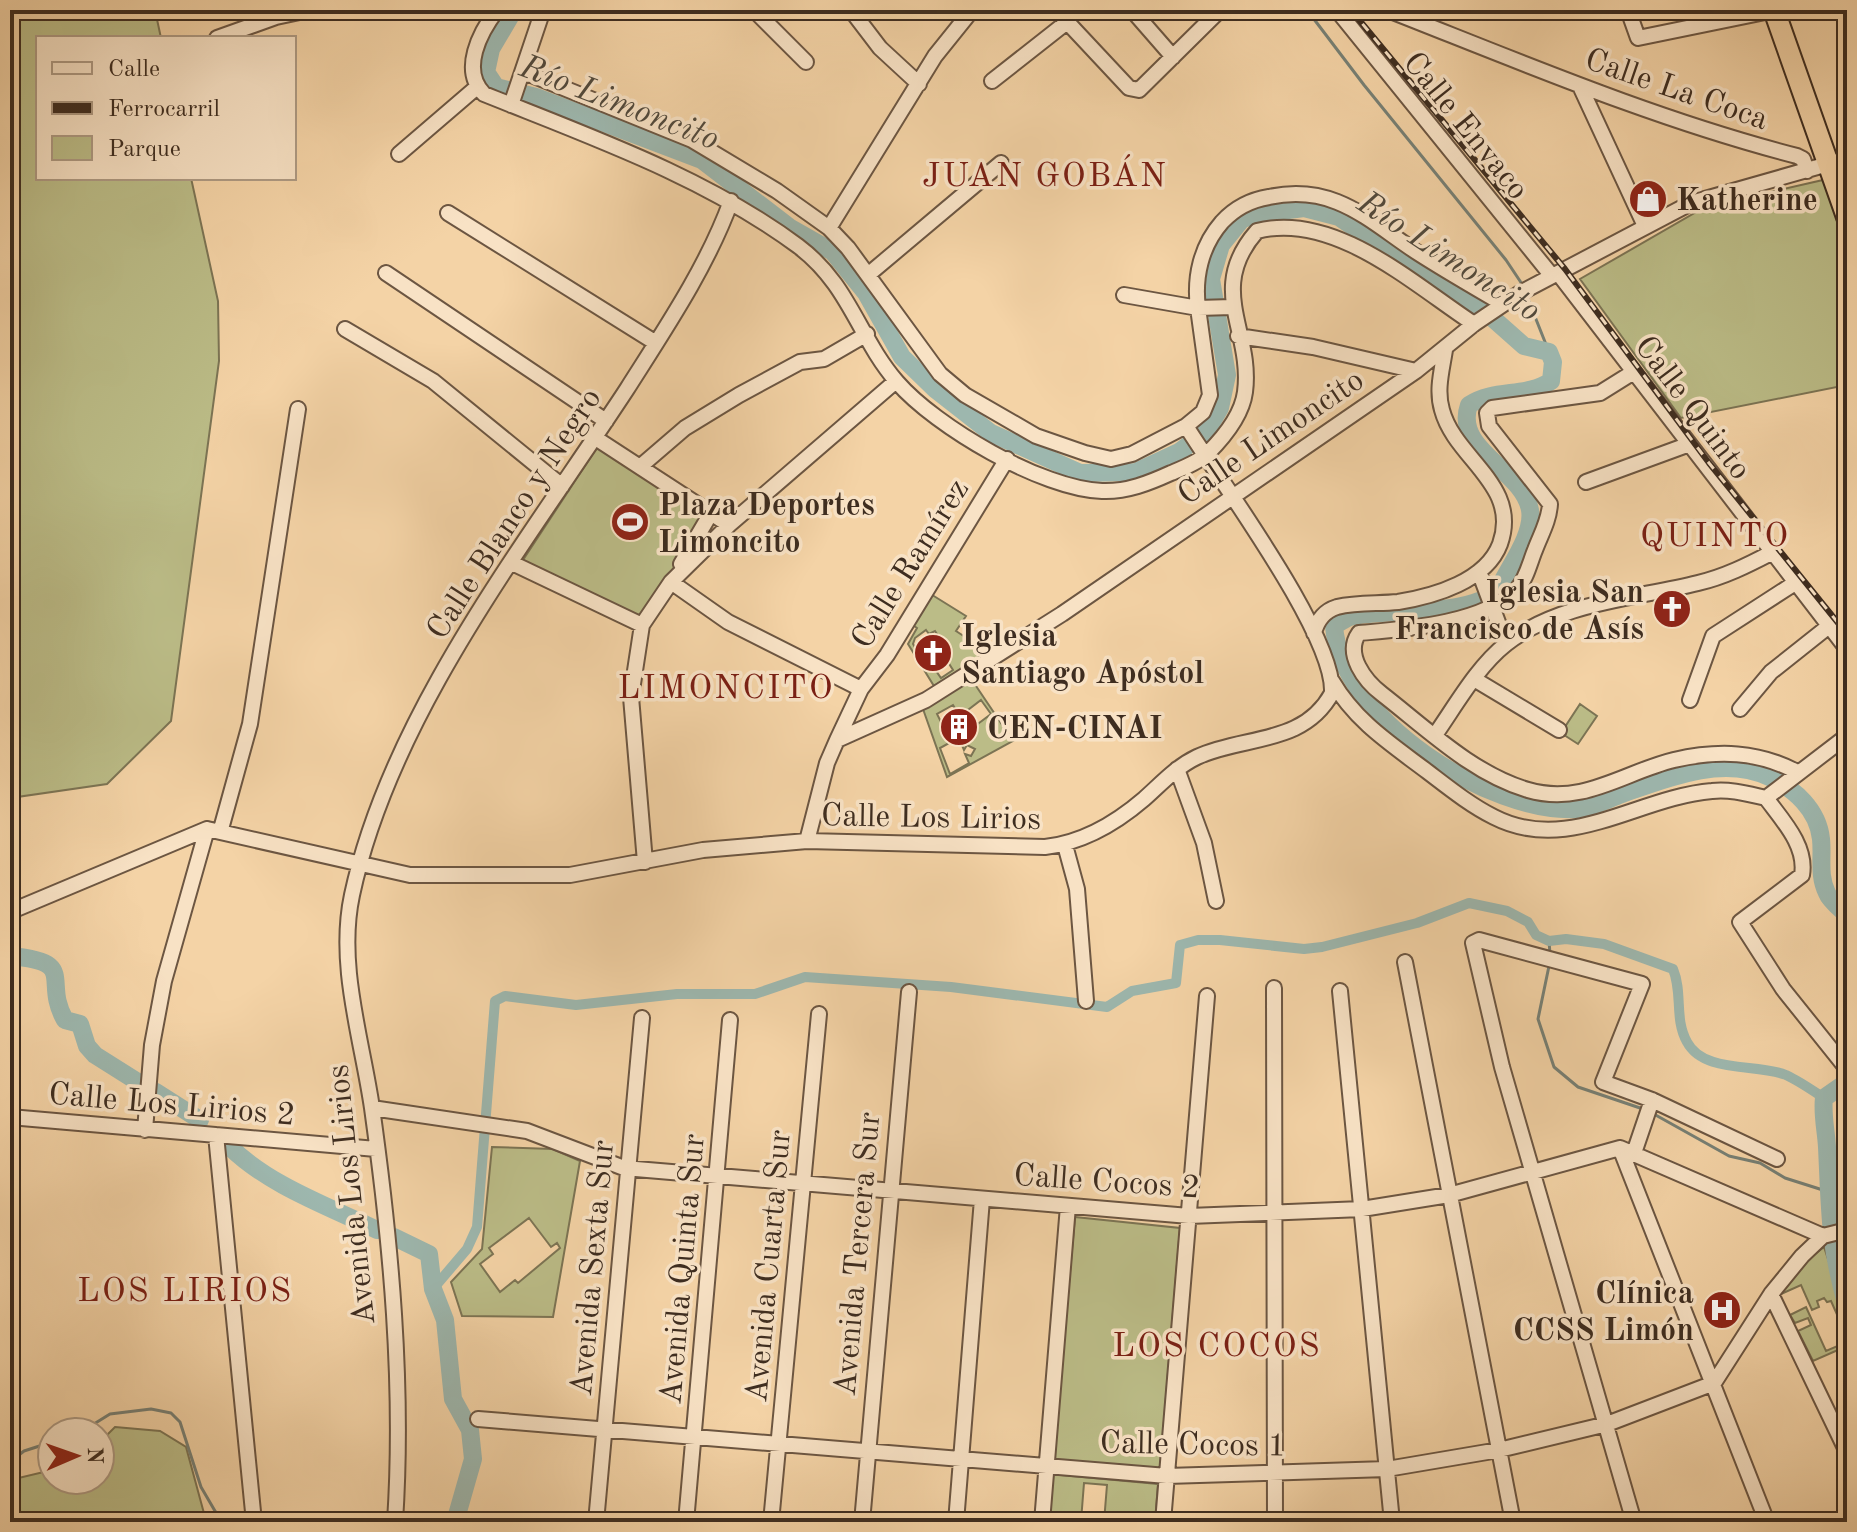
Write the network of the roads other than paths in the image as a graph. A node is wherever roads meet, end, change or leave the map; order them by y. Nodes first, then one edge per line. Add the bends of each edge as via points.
1 (309, 10) edge
2 (478, 10) edge
3 (543, 10) edge
4 (754, 10) edge
5 (851, 10) edge
6 (972, 10) edge
7 (1056, 10) edge
8 (1132, 10) edge
9 (1388, 10) edge
10 (1628, 10) edge
11 (1775, 10) edge
12 (1787, 10) edge
13 (496, 11) edge
14 (1217, 11) edge
15 (1343, 12) edge
16 (275, 13) edge
17 (1067, 22) junction
18 (222, 36) edge
19 (1173, 57) junction
20 (806, 62) dead end
21 (524, 72) junction
22 (992, 81) dead end
23 (919, 84) junction
24 (1580, 86) junction
25 (477, 87) junction
26 (511, 105) junction
27 (399, 154) dead end
28 (1001, 163) dead end
29 (1839, 167) edge
30 (1807, 171) junction
31 (731, 201) junction
32 (448, 213) dead end
33 (1847, 217) edge
34 (1645, 226) junction
35 (829, 228) junction
36 (386, 273) dead end
37 (869, 274) junction
38 (1555, 275) junction
39 (1124, 295) dead end
40 (1500, 306) junction
41 (1214, 308) junction
42 (1477, 321) junction
43 (345, 329) dead end
44 (867, 334) junction
45 (1238, 336) junction
46 (656, 343) junction
47 (1445, 350) junction
48 (1416, 371) junction
49 (1632, 373) junction
50 (896, 381) junction
51 (298, 409) dead end
52 (606, 421) junction
53 (1187, 428) junction
54 (597, 439) junction
55 (1687, 445) junction
56 (1202, 452) junction
57 (1007, 459) junction
58 (642, 465) junction
59 (1586, 482) dead end
60 (562, 486) junction
61 (1235, 497) junction
62 (711, 513) junction
63 (729, 525) junction
64 (1771, 553) junction
65 (512, 563) junction
66 (1480, 574) junction
67 (671, 582) junction
68 (1795, 583) junction
69 (1491, 607) junction
70 (642, 625) junction
71 (1829, 626) junction
72 (1314, 633) junction
73 (1506, 644) junction
74 (1847, 649) edge
75 (1474, 679) junction
76 (1332, 681) junction
77 (861, 689) junction
78 (1690, 700) dead end
79 (1740, 709) dead end
80 (1559, 730) dead end
81 (1435, 735) junction
82 (1847, 736) edge
83 (837, 740) junction
84 (1177, 769) junction
85 (1797, 772) junction
86 (1766, 798) junction
87 (214, 829) junction
88 (807, 841) junction
89 (1065, 845) junction
90 (645, 862) junction
91 (361, 864) junction
92 (1216, 901) dead end
93 (14, 910) dead end
94 (1405, 962) dead end
95 (1274, 988) dead end
96 (1340, 991) dead end
97 (909, 992) dead end
98 (1207, 996) dead end
99 (1086, 1001) dead end
100 (819, 1014) dead end
101 (642, 1018) dead end
102 (730, 1020) dead end
103 (1847, 1069) edge
104 (1652, 1100) junction
105 (372, 1108) junction
106 (10, 1117) edge
107 (145, 1130) junction
108 (216, 1135) junction
109 (376, 1149) junction
110 (1627, 1150) junction
111 (1777, 1159) dead end
112 (628, 1169) junction
113 (1534, 1172) junction
114 (717, 1175) junction
115 (803, 1183) junction
116 (890, 1190) junction
117 (1449, 1195) junction
118 (982, 1199) junction
119 (1068, 1206) junction
120 (1362, 1209) junction
121 (1275, 1214) junction
122 (1189, 1216) junction
123 (1797, 1224) junction
124 (1847, 1230) edge
125 (1823, 1236) junction
126 (1796, 1263) junction
127 (1771, 1294) junction
128 (1714, 1383) junction
129 (478, 1419) dead end
130 (1607, 1424) junction
131 (605, 1429) junction
132 (695, 1436) junction
133 (778, 1444) junction
134 (866, 1449) junction
135 (1499, 1450) junction
136 (1847, 1452) edge
137 (961, 1458) junction
138 (1047, 1465) junction
139 (1387, 1469) junction
140 (1276, 1475) junction
141 (1167, 1476) junction
142 (254, 1522) edge
143 (395, 1522) edge
144 (596, 1522) edge
145 (686, 1522) edge
146 (771, 1522) edge
147 (862, 1522) edge
148 (956, 1522) edge
149 (1042, 1522) edge
150 (1163, 1522) edge
151 (1275, 1522) edge
152 (1392, 1522) edge
153 (1513, 1522) edge
154 (1634, 1522) edge
155 (1767, 1522) edge

1 - 16 street
2 - 13 street
3 - 21 street
4 - 20 street
5 - 23 street via 880,48
6 - 23 street
7 - 17 street
8 - 19 street
9 - 24 street, Calle La Coca
10 - 11 street via 1638,38
11 - 29 highway
12 - 29 highway
13 - 25 street via 478,41 473,63
14 - 19 street
15 - 38 street, Calle Envaco
16 - 18 street
17 - 19 street via 1129,88 1139,90
17 - 22 street
21 - 26 street
21 - 35 street via 702,146
23 - 35 street
24 - 30 street, Calle La Coca via 1797,156
24 - 34 street
25 - 26 street
25 - 27 street
26 - 31 street
28 - 37 street
29 - 30 street, Calle Limoncito
29 - 33 highway
30 - 34 street, Calle Limoncito via 1691,203
31 - 44 street via 800,247 835,279
31 - 46 street, Calle Blanco y Negro via 720,231
32 - 46 street
34 - 38 street, Calle Limoncito
35 - 37 street
36 - 52 street
37 - 53 street via 940,374 997,416 1036,436 1111,459
38 - 40 street, Calle Limoncito
38 - 49 street, Calle Quinto
39 - 41 street
40 - 41 street via 1359,212 1330,197 1304,192 1257,199 1232,210 1212,233 1195,289
40 - 42 street, Calle Limoncito
41 - 42 street via 1247,243 1257,231 1277,226 1307,228 1347,241
41 - 45 street
41 - 53 street via 1210,395
42 - 47 street, Calle Limoncito
43 - 60 street via 433,381
44 - 50 street
44 - 58 street via 824,359 800,362 739,395 685,428
45 - 48 street
45 - 56 street via 1245,394 1227,433
46 - 52 street, Calle Blanco y Negro
47 - 48 street, Calle Limoncito
47 - 66 street via 1439,388 1442,413 1488,476 1503,508 1500,542
48 - 61 street, Calle Limoncito
49 - 55 street, Calle Quinto
49 - 69 street via 1600,393 1503,406 1487,413 1489,426 1550,504 1549,519 1520,587
50 - 57 street via 953,431
50 - 63 street
51 - 87 street via 250,724
52 - 54 street, Calle Blanco y Negro
53 - 56 street
54 - 58 street
54 - 60 street, Calle Blanco y Negro
55 - 59 street
55 - 64 street, Calle Quinto
56 - 57 street via 1147,483 1104,491 1046,477
56 - 61 street
57 - 77 street, Calle Ramírez
58 - 62 street
60 - 65 street, Calle Blanco y Negro
61 - 72 street
61 - 83 street, Calle Limoncito via 971,673 926,700
62 - 63 street
62 - 67 street
63 - 67 street
64 - 68 street, Calle Quinto
64 - 73 street via 1702,582 1548,619
65 - 70 street
65 - 91 street, Calle Blanco y Negro via 463,637 403,750
66 - 69 street
66 - 72 street via 1423,596 1335,608 1322,616
67 - 70 street
67 - 77 street via 728,622
68 - 71 street, Calle Quinto
68 - 78 street via 1713,636
69 - 73 street
69 - 81 street via 1417,628 1359,633 1354,639 1363,676
70 - 90 street via 631,697
71 - 74 street, Calle Quinto
71 - 79 street via 1771,672
72 - 76 street
73 - 75 street
75 - 80 street
75 - 81 street
76 - 84 street, Calle Los Lirios via 1332,693 1320,711 1293,731 1214,750
76 - 86 street via 1366,726 1467,800 1495,818 1521,826 1576,828 1653,803 1714,791
77 - 83 street, Calle Ramírez
81 - 85 street via 1503,781 1532,791 1572,794 1674,760 1716,755 1762,755
82 - 85 street
83 - 88 street
84 - 89 street, Calle Los Lirios via 1123,815
84 - 92 street via 1204,843
85 - 86 street
86 - 103 street via 1805,861 1802,875 1740,922 1783,989
87 - 91 street, Calle Los Lirios
87 - 93 street
87 - 107 street via 164,981
88 - 89 street, Calle Los Lirios
88 - 90 street, Calle Los Lirios via 703,850
89 - 99 street via 1077,889
90 - 91 street, Calle Los Lirios via 570,875 500,877 410,875
91 - 105 street, Avenida Los Lirios via 348,917 348,951
94 - 117 street
95 - 121 street
96 - 120 street
97 - 116 street, Avenida Tercera Sur
98 - 122 street
100 - 115 street, Avenida Cuarta Sur
101 - 112 street, Avenida Sexta Sur
102 - 114 street, Avenida Quinta Sur
104 - 110 street
104 - 111 street
104 - 113 street via 1603,1082 1642,984 1479,940 1473,943
105 - 109 street, Avenida Los Lirios
105 - 112 street, Calle Cocos 2 via 527,1131
106 - 107 street, Calle Los Lirios 2
107 - 108 street, Calle Los Lirios 2
108 - 109 street, Calle Los Lirios 2
108 - 142 street
109 - 143 street, Avenida Los Lirios via 394,1334
110 - 113 street, Calle Cocos 2
110 - 123 street
110 - 128 street
112 - 114 street, Calle Cocos 2
112 - 131 street, Avenida Sexta Sur
113 - 117 street, Calle Cocos 2
113 - 130 street
114 - 115 street, Calle Cocos 2
114 - 132 street, Avenida Quinta Sur
115 - 116 street, Calle Cocos 2
115 - 133 street, Avenida Cuarta Sur
116 - 118 street, Calle Cocos 2
116 - 134 street, Avenida Tercera Sur
117 - 120 street, Calle Cocos 2
117 - 135 street
118 - 119 street, Calle Cocos 2
118 - 137 street
119 - 122 street, Calle Cocos 2
119 - 138 street
120 - 121 street, Calle Cocos 2
120 - 139 street
121 - 122 street, Calle Cocos 2
121 - 140 street
122 - 141 street
123 - 125 street
123 - 126 street
124 - 125 street
125 - 126 street
126 - 127 street
127 - 128 street
127 - 136 street
128 - 130 street, Calle Cocos 1
128 - 155 street
129 - 131 street, Calle Cocos 1
130 - 135 street, Calle Cocos 1
130 - 154 street
131 - 132 street, Calle Cocos 1
131 - 144 street, Avenida Sexta Sur
132 - 133 street, Calle Cocos 1
132 - 145 street, Avenida Quinta Sur
133 - 134 street, Calle Cocos 1
133 - 146 street, Avenida Cuarta Sur
134 - 137 street, Calle Cocos 1
134 - 147 street, Avenida Tercera Sur
135 - 139 street, Calle Cocos 1
135 - 153 street
137 - 138 street, Calle Cocos 1
137 - 148 street
138 - 141 street, Calle Cocos 1
138 - 149 street
139 - 140 street, Calle Cocos 1
139 - 152 street
140 - 141 street, Calle Cocos 1
140 - 151 street
141 - 150 street

